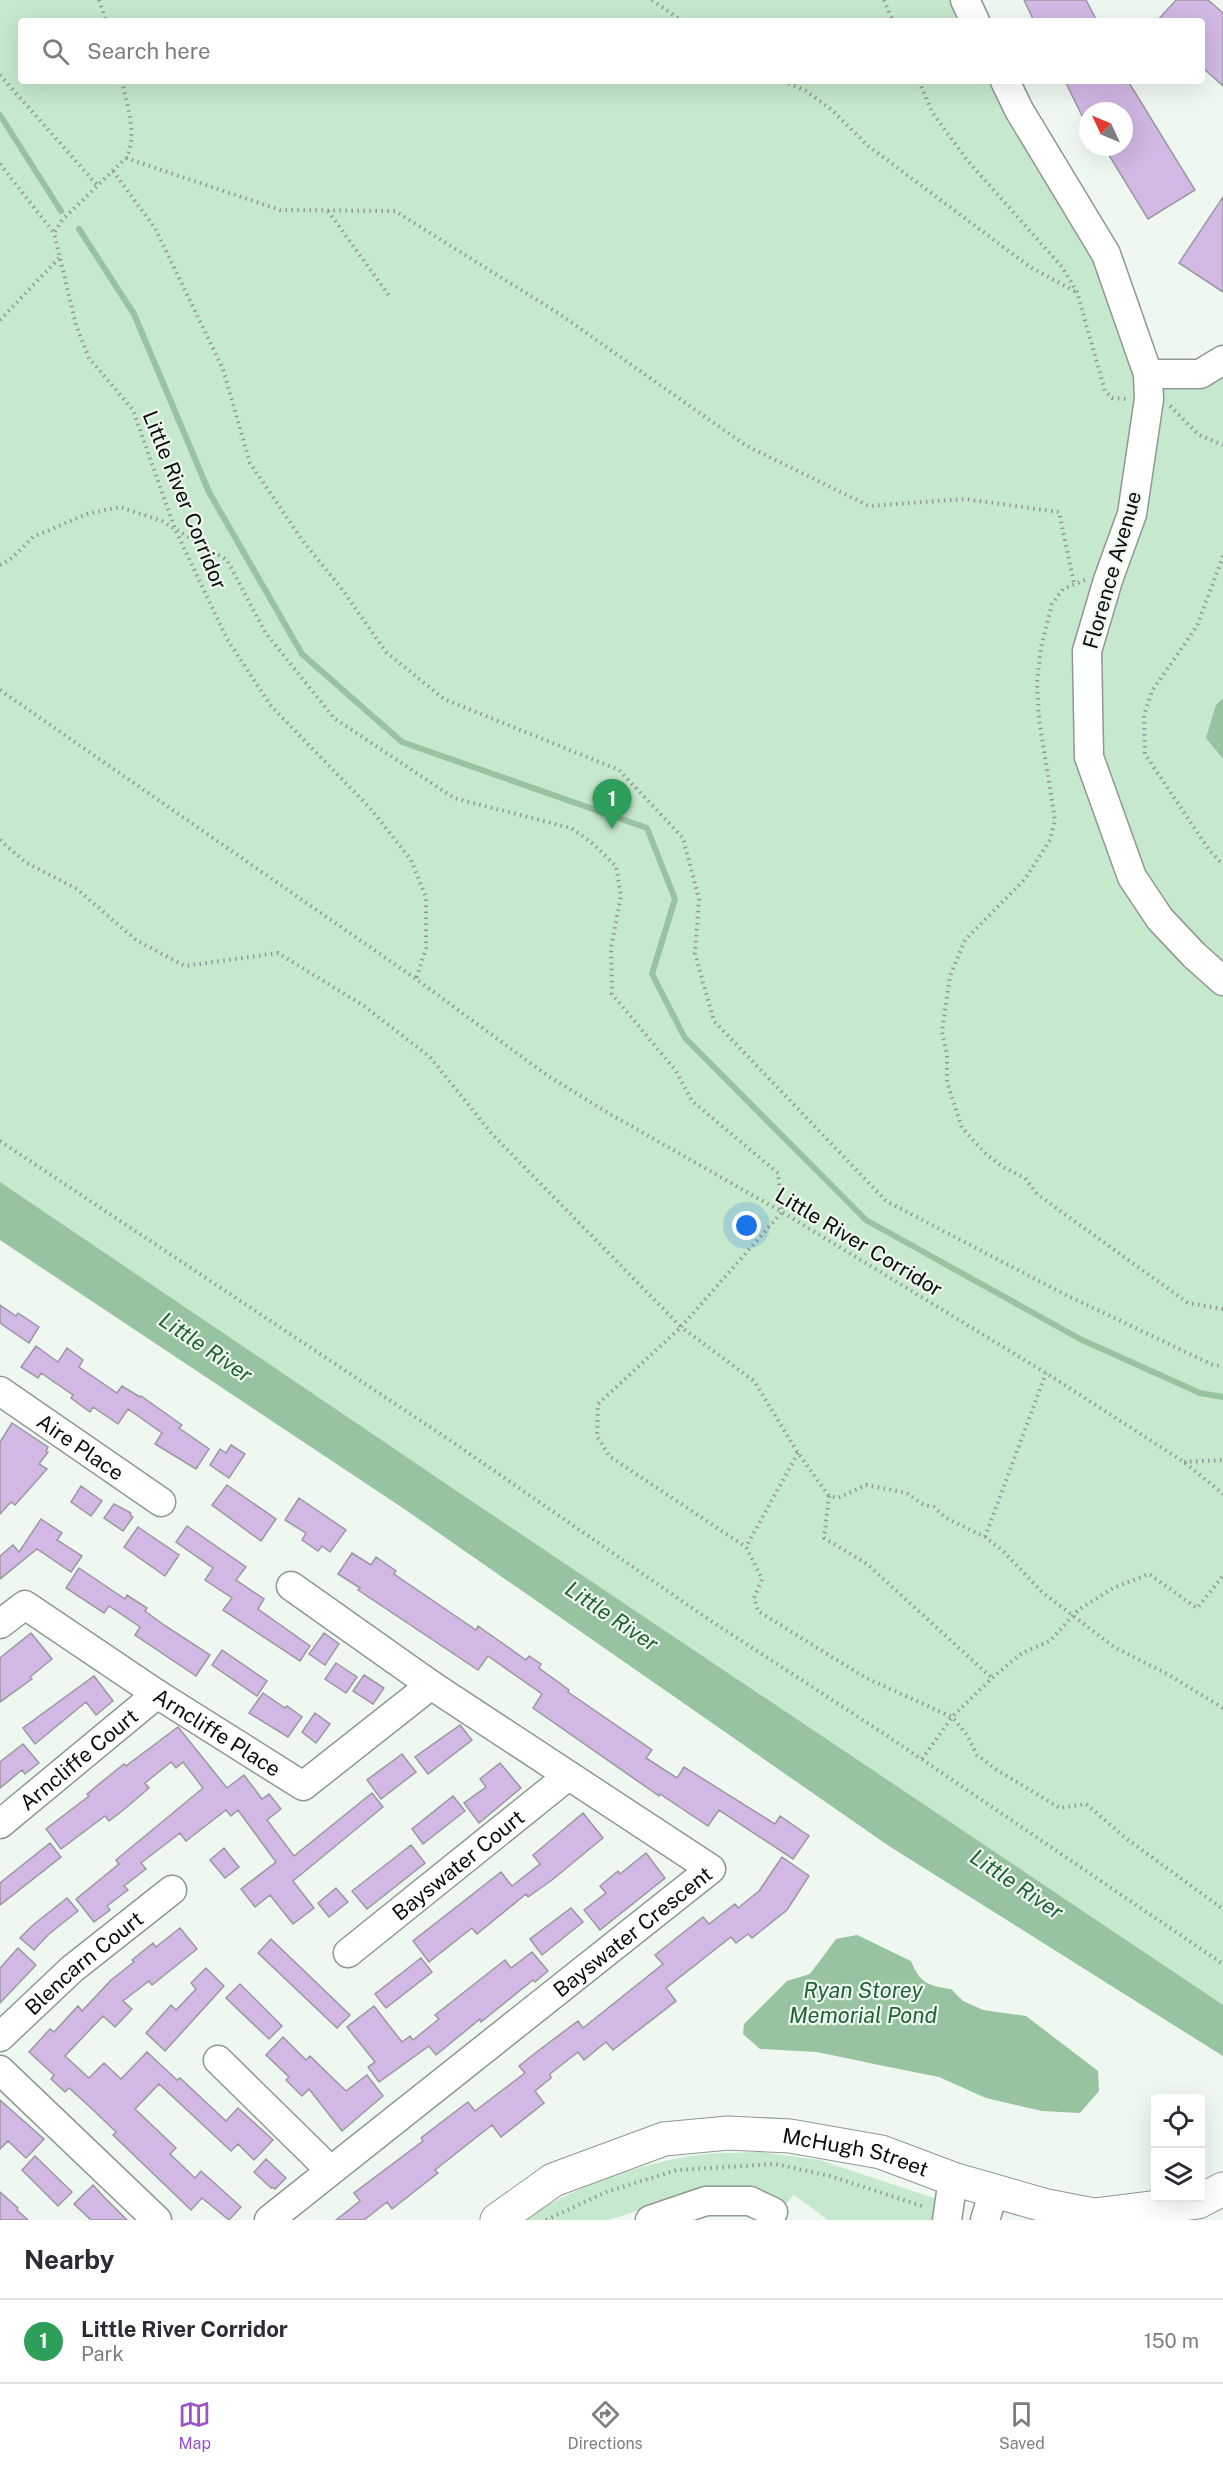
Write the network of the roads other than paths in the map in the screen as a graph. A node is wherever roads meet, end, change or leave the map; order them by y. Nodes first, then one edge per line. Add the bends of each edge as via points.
1 (965, 0) edge
2 (974, 18) edge
3 (1006, 84) edge
4 (1223, 360) edge
5 (1148, 375) junction
6 (1223, 981) edge
7 (0, 1391) edge
8 (161, 1502) dead end
9 (291, 1586) dead end
10 (0, 1624) edge
11 (431, 1685) junction
12 (157, 1694) junction
13 (568, 1776) junction
14 (0, 1824) edge
15 (172, 1890) dead end
16 (348, 1953) dead end
17 (0, 2037) edge
18 (218, 2060) dead end
19 (0, 2070) edge
20 (330, 2169) junction
21 (953, 2179) junction
22 (1223, 2189) edge
23 (990, 2205) edge
24 (773, 2212) dead end
25 (509, 2216) edge
26 (157, 2220) edge
27 (269, 2220) edge
28 (650, 2220) edge
29 (947, 2220) edge

1 - 2 street
3 - 5 street, Florence Avenue via 1106,255
4 - 5 street via 1200,374
5 - 6 street, Florence Avenue via 1149,399 1132,514 1087,651 1089,757 1132,877 1160,919
7 - 8 street, Aire Place
9 - 11 street, Bayswater Crescent
10 - 12 street, Arncliffe Place via 25,1605
11 - 12 street, Arncliffe Place via 303,1786
11 - 13 street, Bayswater Crescent
12 - 14 street, Arncliffe Court
13 - 16 street, Bayswater Court
13 - 20 street, Bayswater Crescent via 711,1869
15 - 17 street, Blencarn Court via 72,1969
18 - 20 street
19 - 26 street
20 - 27 street, Bayswater Crescent
21 - 23 main road, McHugh Street
21 - 25 main road, McHugh Street via 881,2152 790,2136 728,2133 664,2139 553,2180
21 - 29 street
22 - 23 main road, McHugh Street via 1198,2202 1094,2215 1047,2206
24 - 28 street via 750,2201 706,2201

